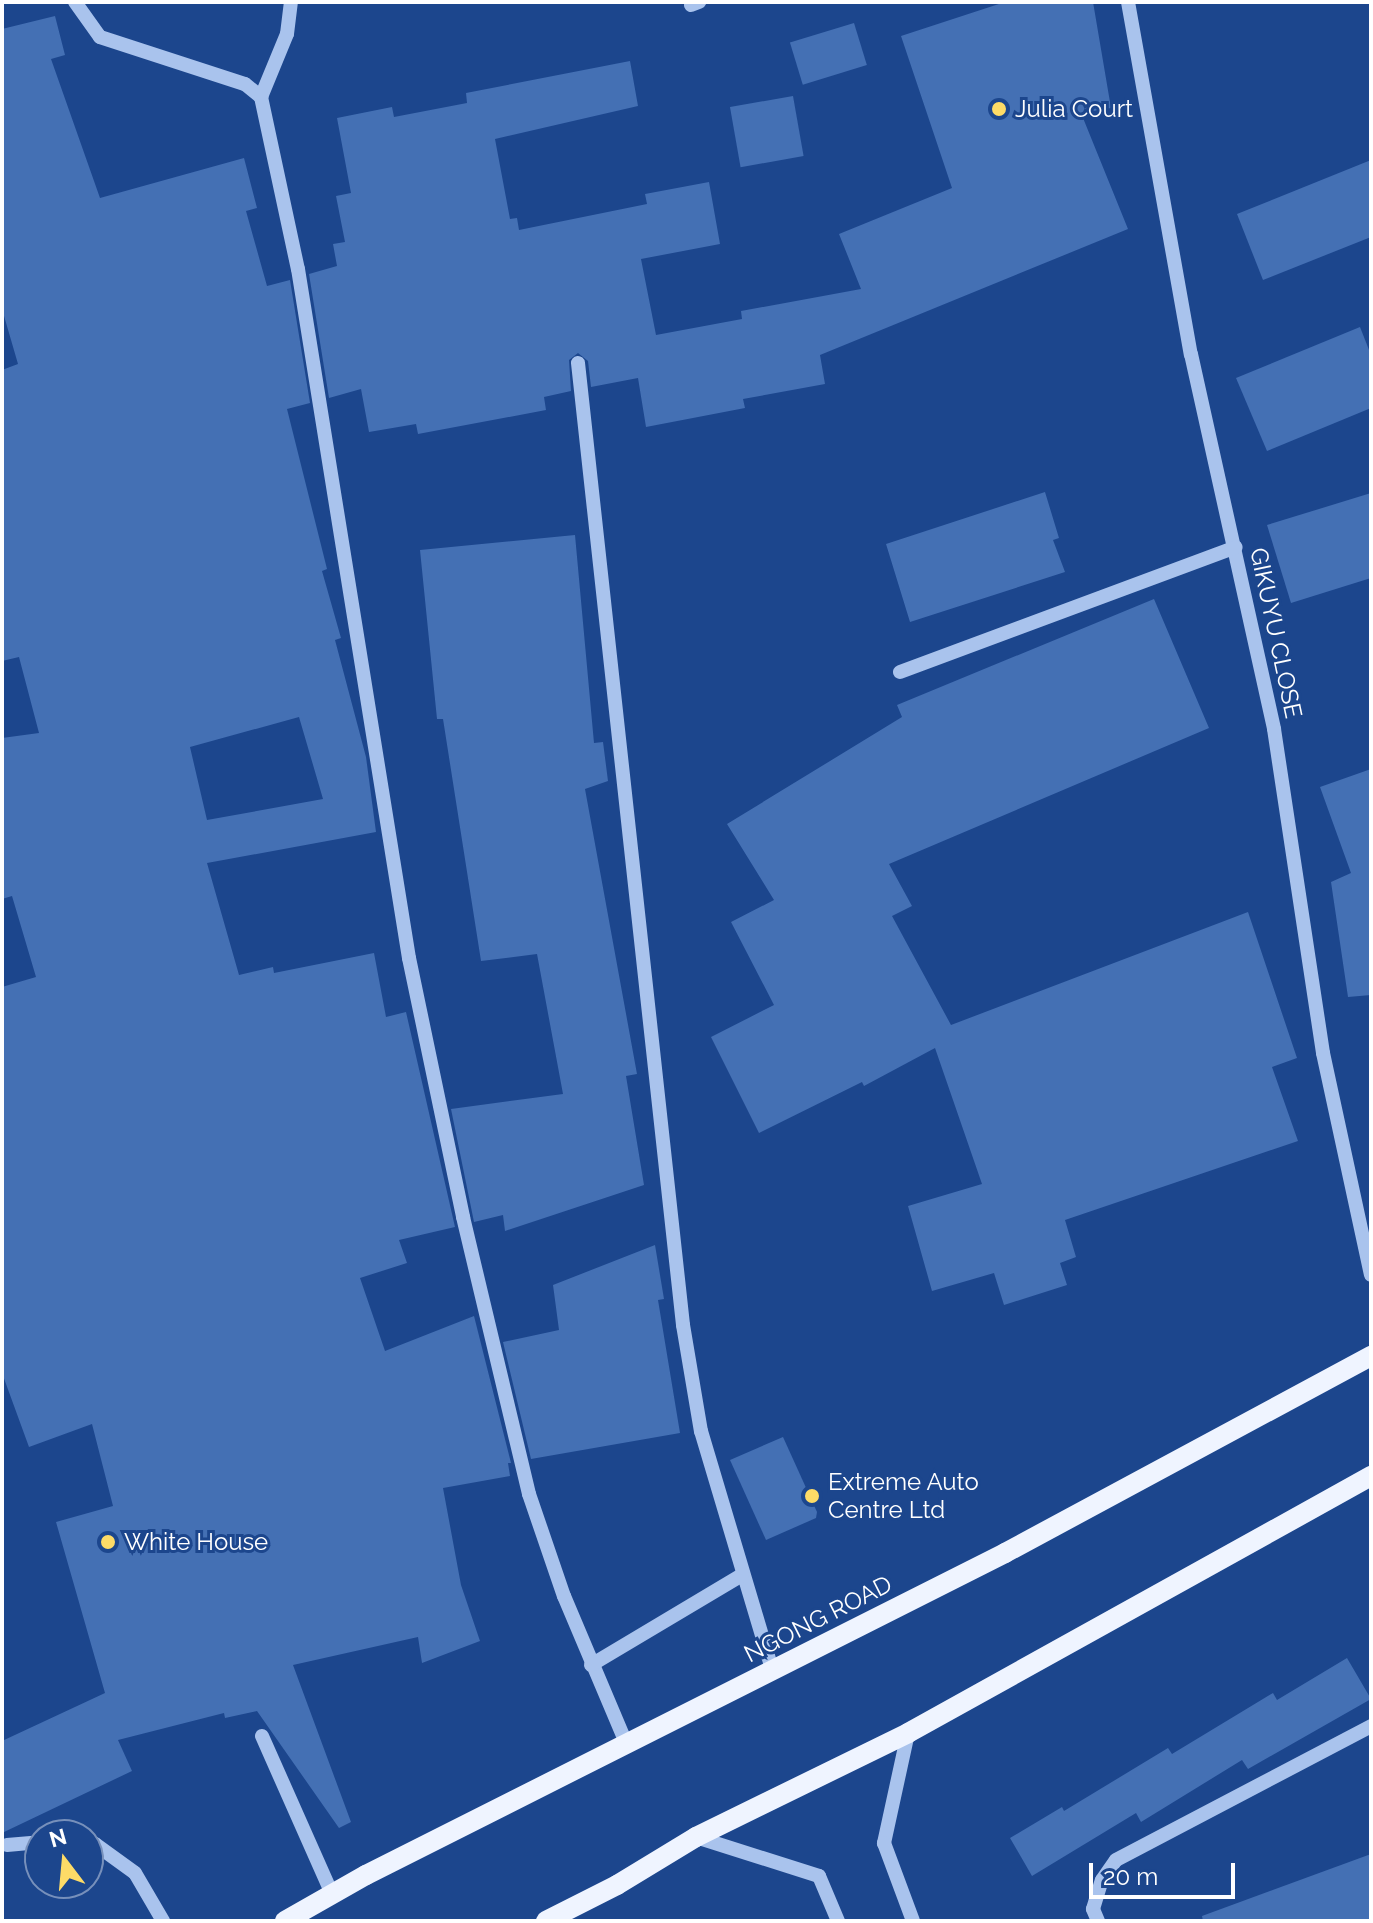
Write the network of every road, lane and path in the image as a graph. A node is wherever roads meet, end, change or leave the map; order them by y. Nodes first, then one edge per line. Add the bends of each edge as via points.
1 (75, 2) edge
2 (291, 2) edge
3 (1128, 2) edge
4 (261, 97) junction
5 (578, 363) dead end
6 (1236, 547) junction
7 (900, 672) dead end
8 (1371, 1275) edge
9 (1371, 1356) edge
10 (1371, 1476) edge
11 (742, 1575) junction
12 (591, 1665) junction
13 (773, 1672) junction
14 (1371, 1726) edge
15 (908, 1733) junction
16 (262, 1736) dead end
17 (627, 1745) junction
18 (696, 1837) junction
19 (24, 1843) edge
20 (7, 1845) dead end
21 (104, 1851) edge
22 (332, 1894) junction
23 (163, 1921) edge
24 (285, 1921) edge
25 (546, 1921) edge
26 (838, 1921) edge
27 (913, 1921) edge
28 (1098, 1921) edge

1 - 4 street via 100,37 245,84
2 - 4 street via 287,34
3 - 6 street, GIKUYU CLOSE via 1191,354
4 - 12 street via 298,269 409,958 463,1217 529,1494
5 - 11 street via 683,1325 701,1431
6 - 7 street
6 - 8 street, GIKUYU CLOSE via 1274,729 1323,1053
9 - 13 main road, NGONG ROAD
10 - 15 main road
11 - 12 street
11 - 13 street
12 - 17 street
13 - 17 main road, NGONG ROAD
14 - 28 street via 1116,1860 1102,1880 1093,1909
15 - 18 main road
15 - 27 street via 884,1843
16 - 22 street
17 - 22 main road, NGONG ROAD
18 - 25 main road
18 - 26 street via 819,1876
19 - 20 street
21 - 23 street via 135,1873
22 - 24 main road, NGONG ROAD

